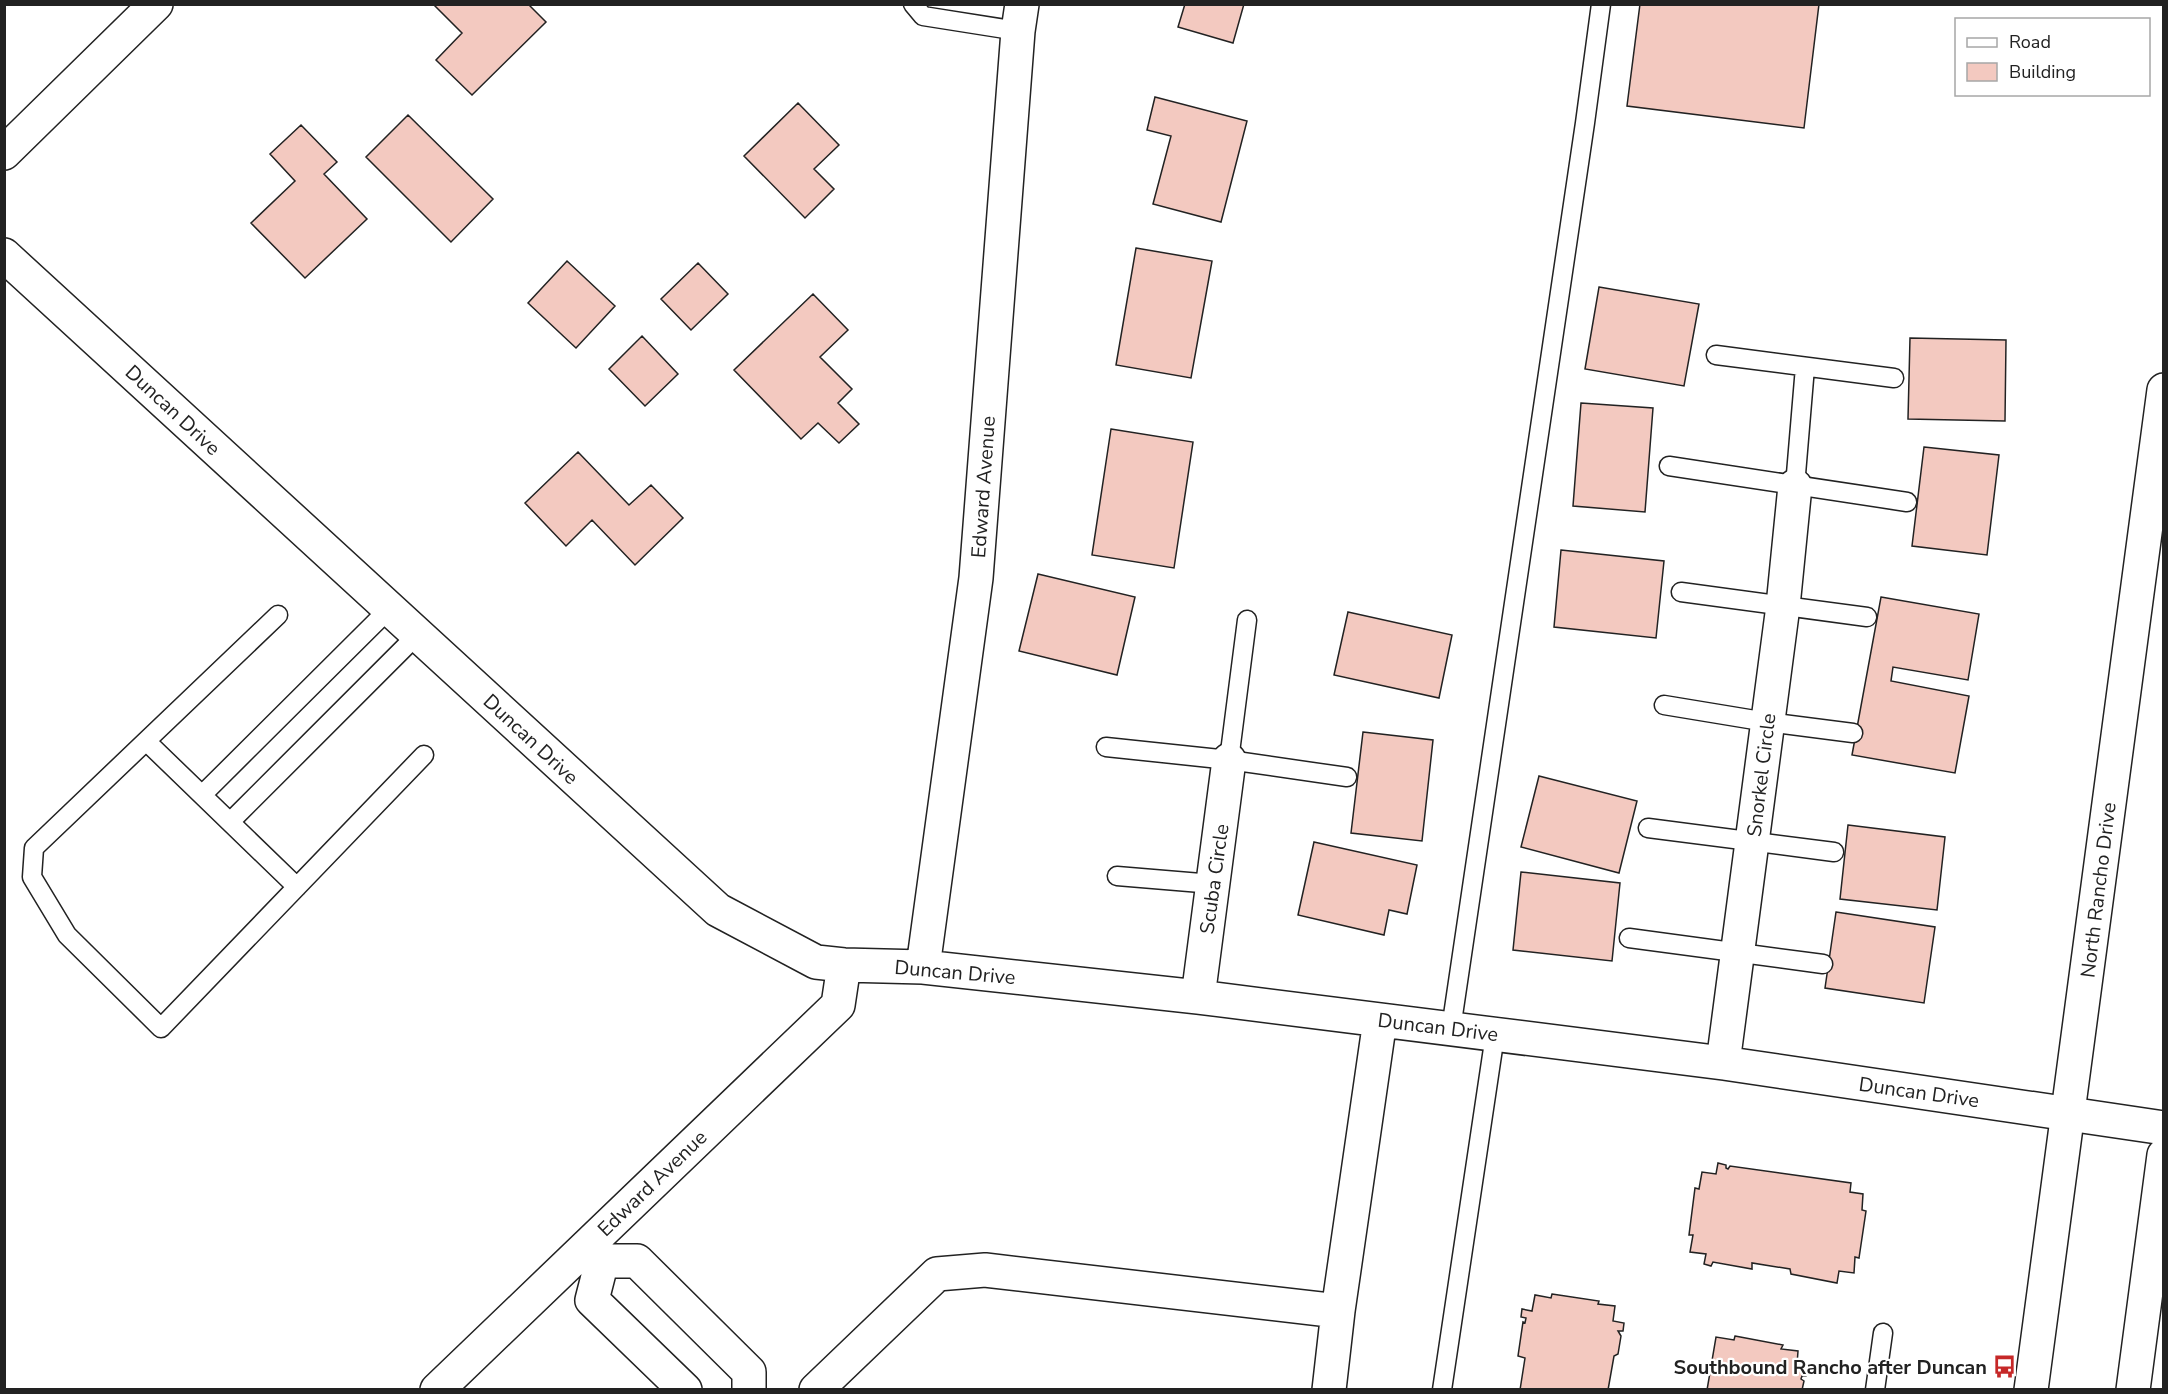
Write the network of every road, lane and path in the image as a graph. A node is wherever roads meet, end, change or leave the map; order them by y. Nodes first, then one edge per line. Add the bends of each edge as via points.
1 (156, 4) edge
2 (913, 4) edge
3 (1601, 4) edge
4 (1020, 18) edge
5 (4, 153) edge
6 (4, 255) edge
7 (1716, 355) dead end
8 (1805, 367) junction
9 (1894, 378) dead end
10 (2163, 390) edge
11 (1669, 466) dead end
12 (1795, 486) junction
13 (1907, 502) dead end
14 (1681, 592) dead end
15 (1783, 606) junction
16 (389, 609) junction
17 (278, 615) dead end
18 (1867, 617) dead end
19 (1248, 620) dead end
20 (417, 634) junction
21 (1664, 705) dead end
22 (1767, 722) junction
23 (1853, 733) dead end
24 (146, 741) junction
25 (1106, 747) dead end
26 (424, 755) dead end
27 (1229, 760) junction
28 (1347, 777) dead end
29 (202, 795) junction
30 (230, 822) junction
31 (1648, 828) dead end
32 (1753, 842) junction
33 (1834, 852) dead end
34 (1117, 876) dead end
35 (1213, 884) junction
36 (297, 887) junction
37 (1629, 938) dead end
38 (1737, 951) junction
39 (1823, 964) dead end
40 (844, 965) junction
41 (923, 967) junction
42 (1198, 997) junction
43 (1380, 1020) junction
44 (1451, 1029) junction
45 (1495, 1035) junction
46 (1723, 1064) junction
47 (2068, 1114) junction
48 (2163, 1128) edge
49 (2163, 1155) edge
50 (594, 1254) junction
51 (1338, 1311) junction
52 (1882, 1333) dead end
53 (437, 1389) edge
54 (685, 1389) edge
55 (749, 1389) edge
56 (816, 1389) edge
57 (1329, 1389) edge
58 (1442, 1389) edge
59 (1875, 1389) edge
60 (2031, 1389) edge
61 (2133, 1389) edge

1 - 5 street
2 - 4 lane via 923,16
3 - 44 lane
4 - 41 street, Edward Avenue via 976,578
6 - 16 street, Duncan Drive
7 - 8 lane
8 - 9 lane
8 - 12 lane
10 - 47 street, North Rancho Drive
11 - 12 lane
12 - 13 lane
12 - 15 street, Snorkel Circle
14 - 15 lane
15 - 18 lane
15 - 22 street, Snorkel Circle
16 - 20 street, Duncan Drive
16 - 29 lane
17 - 24 lane
19 - 27 lane
20 - 30 lane
20 - 40 street, Duncan Drive via 718,910 816,962
21 - 22 lane
22 - 23 lane
22 - 32 street, Snorkel Circle
24 - 29 lane
24 - 36 lane via 33,848 32,877 68,935 161,1028
25 - 27 lane
26 - 36 lane
27 - 28 lane
27 - 35 street, Scuba Circle
29 - 30 lane
30 - 36 lane
31 - 32 lane
32 - 33 lane
32 - 38 street, Snorkel Circle
34 - 35 lane
35 - 42 street, Scuba Circle
37 - 38 lane
38 - 39 lane
38 - 46 street, Snorkel Circle
40 - 41 street, Duncan Drive
40 - 50 street, Edward Avenue via 838,1005
41 - 42 street, Duncan Drive
42 - 43 street, Duncan Drive
43 - 44 street, Duncan Drive
43 - 51 street
44 - 45 street, Duncan Drive
45 - 46 street, Duncan Drive
45 - 58 lane
46 - 47 street, Duncan Drive
47 - 48 street, Duncan Drive
47 - 60 street, North Rancho Drive
49 - 61 street
50 - 53 street, Edward Avenue
50 - 54 street via 592,1300
50 - 55 street via 637,1261 749,1372
51 - 56 street via 985,1270 937,1274
51 - 57 street
52 - 59 lane

